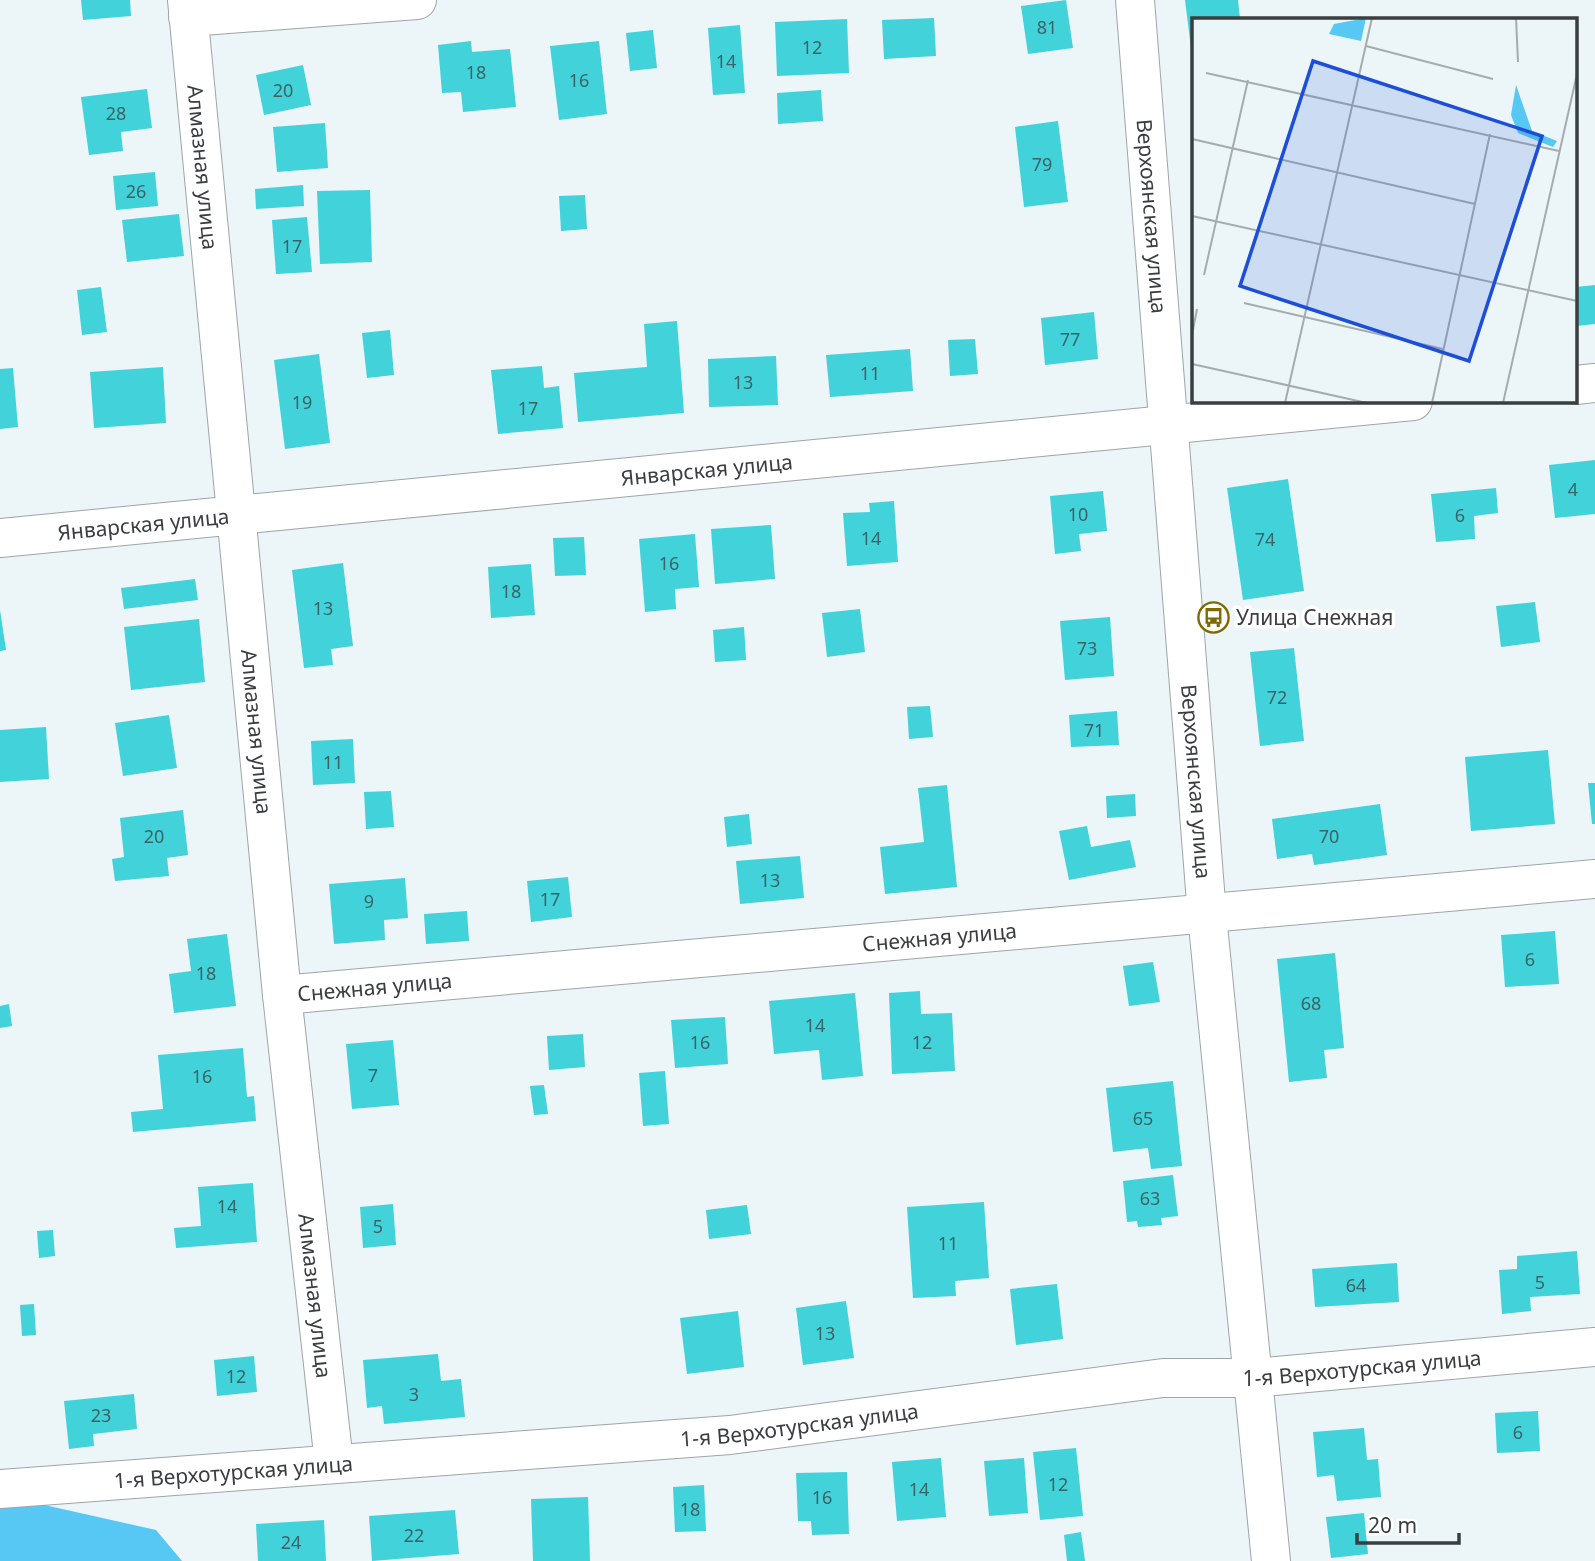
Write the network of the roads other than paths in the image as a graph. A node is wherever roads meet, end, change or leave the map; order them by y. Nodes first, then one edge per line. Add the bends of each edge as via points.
1 (417, 0) edge
2 (1135, 0) edge
3 (188, 9) edge
4 (1402, 402) edge
5 (1167, 424) junction
6 (237, 514) junction
7 (0, 538) edge
8 (1595, 879) edge
9 (1207, 915) junction
10 (282, 995) junction
11 (1595, 1347) edge
12 (1253, 1378) junction
13 (334, 1463) junction
14 (0, 1489) edge
15 (1271, 1561) edge

1 - 3 street
2 - 5 street, Верхоянская улица
3 - 6 street, Алмазная улица
4 - 5 street, Январская улица
5 - 6 street, Январская улица
5 - 9 street, Верхоянская улица
6 - 7 street, Январская улица
6 - 10 street, Алмазная улица
8 - 9 street, Снежная улица
9 - 10 street, Снежная улица
9 - 12 street, Верхоянская улица
10 - 13 street, Алмазная улица
11 - 12 street, 1-я Верхотурская улица
12 - 13 street, 1-я Верхотурская улица via 1163,1378 730,1435
12 - 15 street, Верхоянская улица
13 - 14 street, 1-я Верхотурская улица

